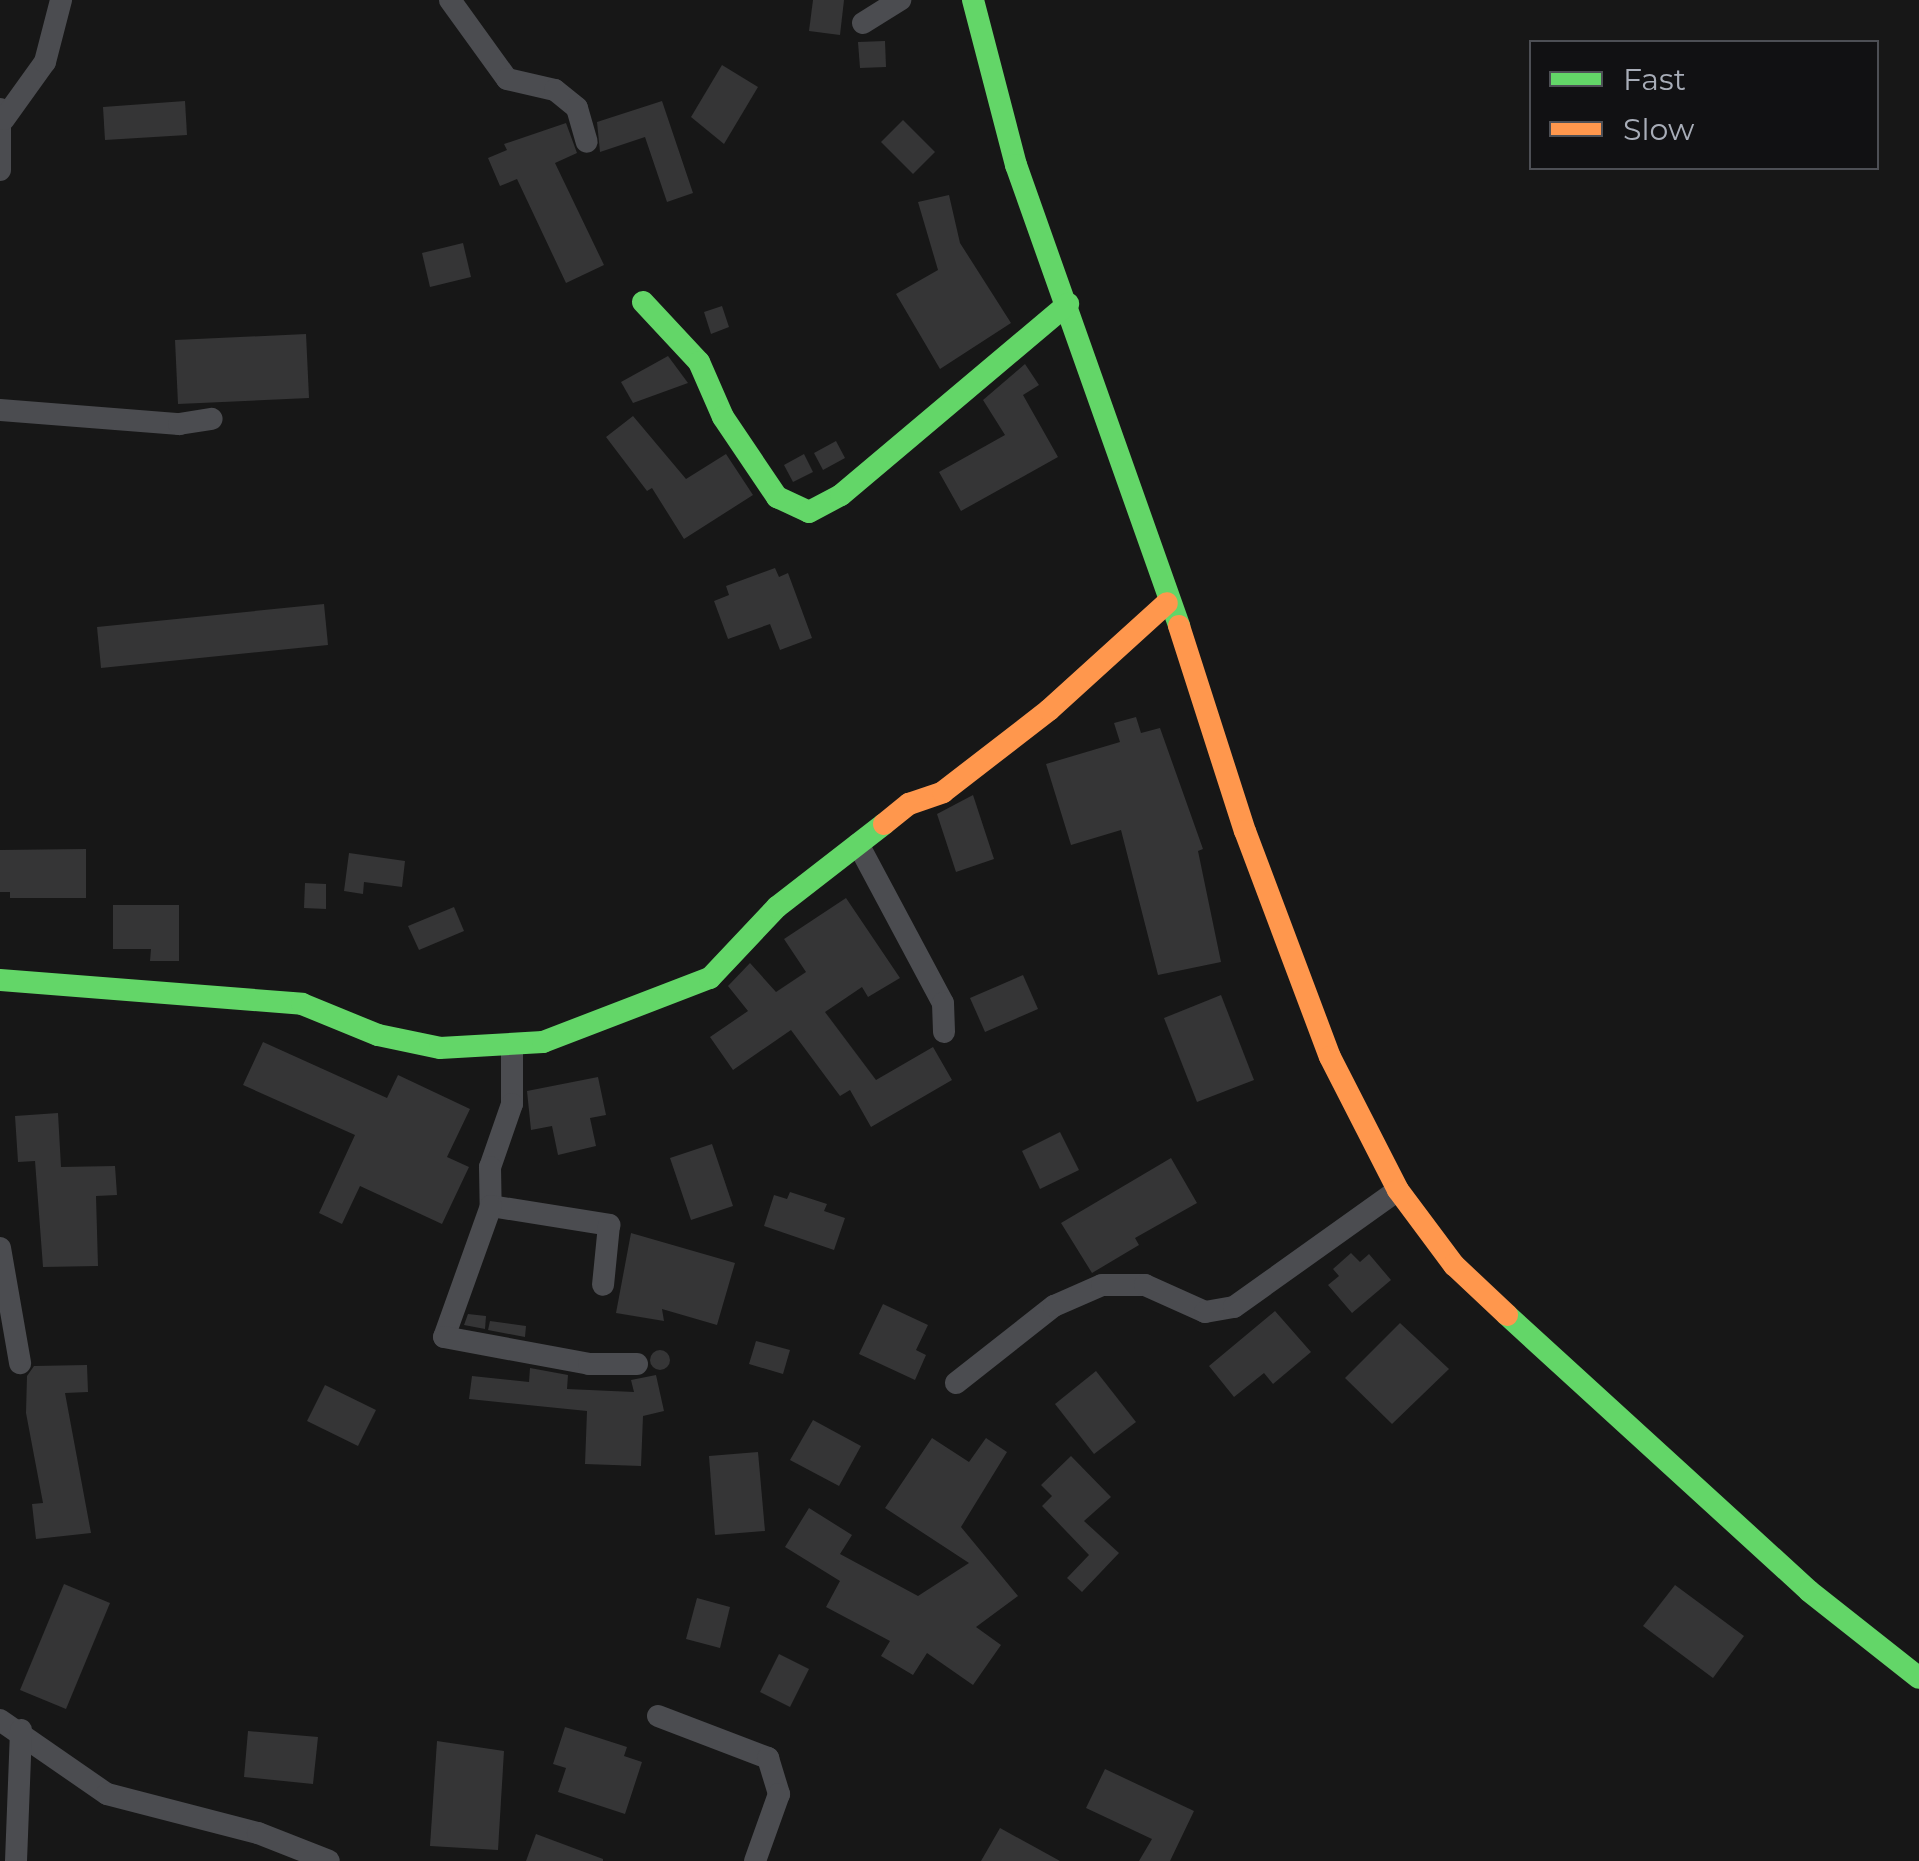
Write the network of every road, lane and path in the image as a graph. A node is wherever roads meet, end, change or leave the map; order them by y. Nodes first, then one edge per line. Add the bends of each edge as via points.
1 (61, 0) edge
2 (450, 0) edge
3 (900, 0) edge
4 (973, 0) edge
5 (863, 23) dead end
6 (2, 114) edge
7 (587, 142) dead end
8 (0, 170) edge
9 (643, 302) dead end
10 (1068, 304) junction
11 (0, 410) edge
12 (212, 419) dead end
13 (1167, 602) junction
14 (858, 844) junction
15 (0, 980) edge
16 (944, 1032) dead end
17 (512, 1044) junction
18 (1398, 1190) junction
19 (491, 1206) junction
20 (0, 1248) edge
21 (603, 1285) dead end
22 (20, 1363) dead end
23 (637, 1364) dead end
24 (956, 1383) dead end
25 (1919, 1678) edge
26 (658, 1716) dead end
27 (10, 1725) edge
28 (258, 1834) junction
29 (16, 1861) edge
30 (269, 1861) edge
31 (330, 1861) edge
32 (755, 1861) edge

1 - 6 street via 46,62
2 - 7 street via 507,79 555,90 577,108
3 - 5 street
4 - 10 street via 1016,165
6 - 8 street
9 - 10 street via 699,362 723,417 778,497 809,512 841,495
10 - 13 street
11 - 12 street via 180,424
13 - 14 street via 1048,710 944,792 910,804
13 - 18 street via 1330,1057
14 - 16 street via 942,1003
14 - 17 street via 778,908 710,978 577,1031
15 - 17 street via 265,999 302,1004 404,1042
17 - 19 street via 512,1104 490,1167
18 - 24 street via 1234,1307 1206,1312 1145,1285 1102,1285 1054,1306
18 - 25 street via 1454,1265 1599,1404 1808,1591
19 - 21 street via 609,1224
19 - 23 street via 444,1337 572,1362
20 - 22 street
26 - 32 street via 768,1758 779,1794
27 - 28 street via 107,1794
27 - 29 street
28 - 30 street
28 - 31 street

